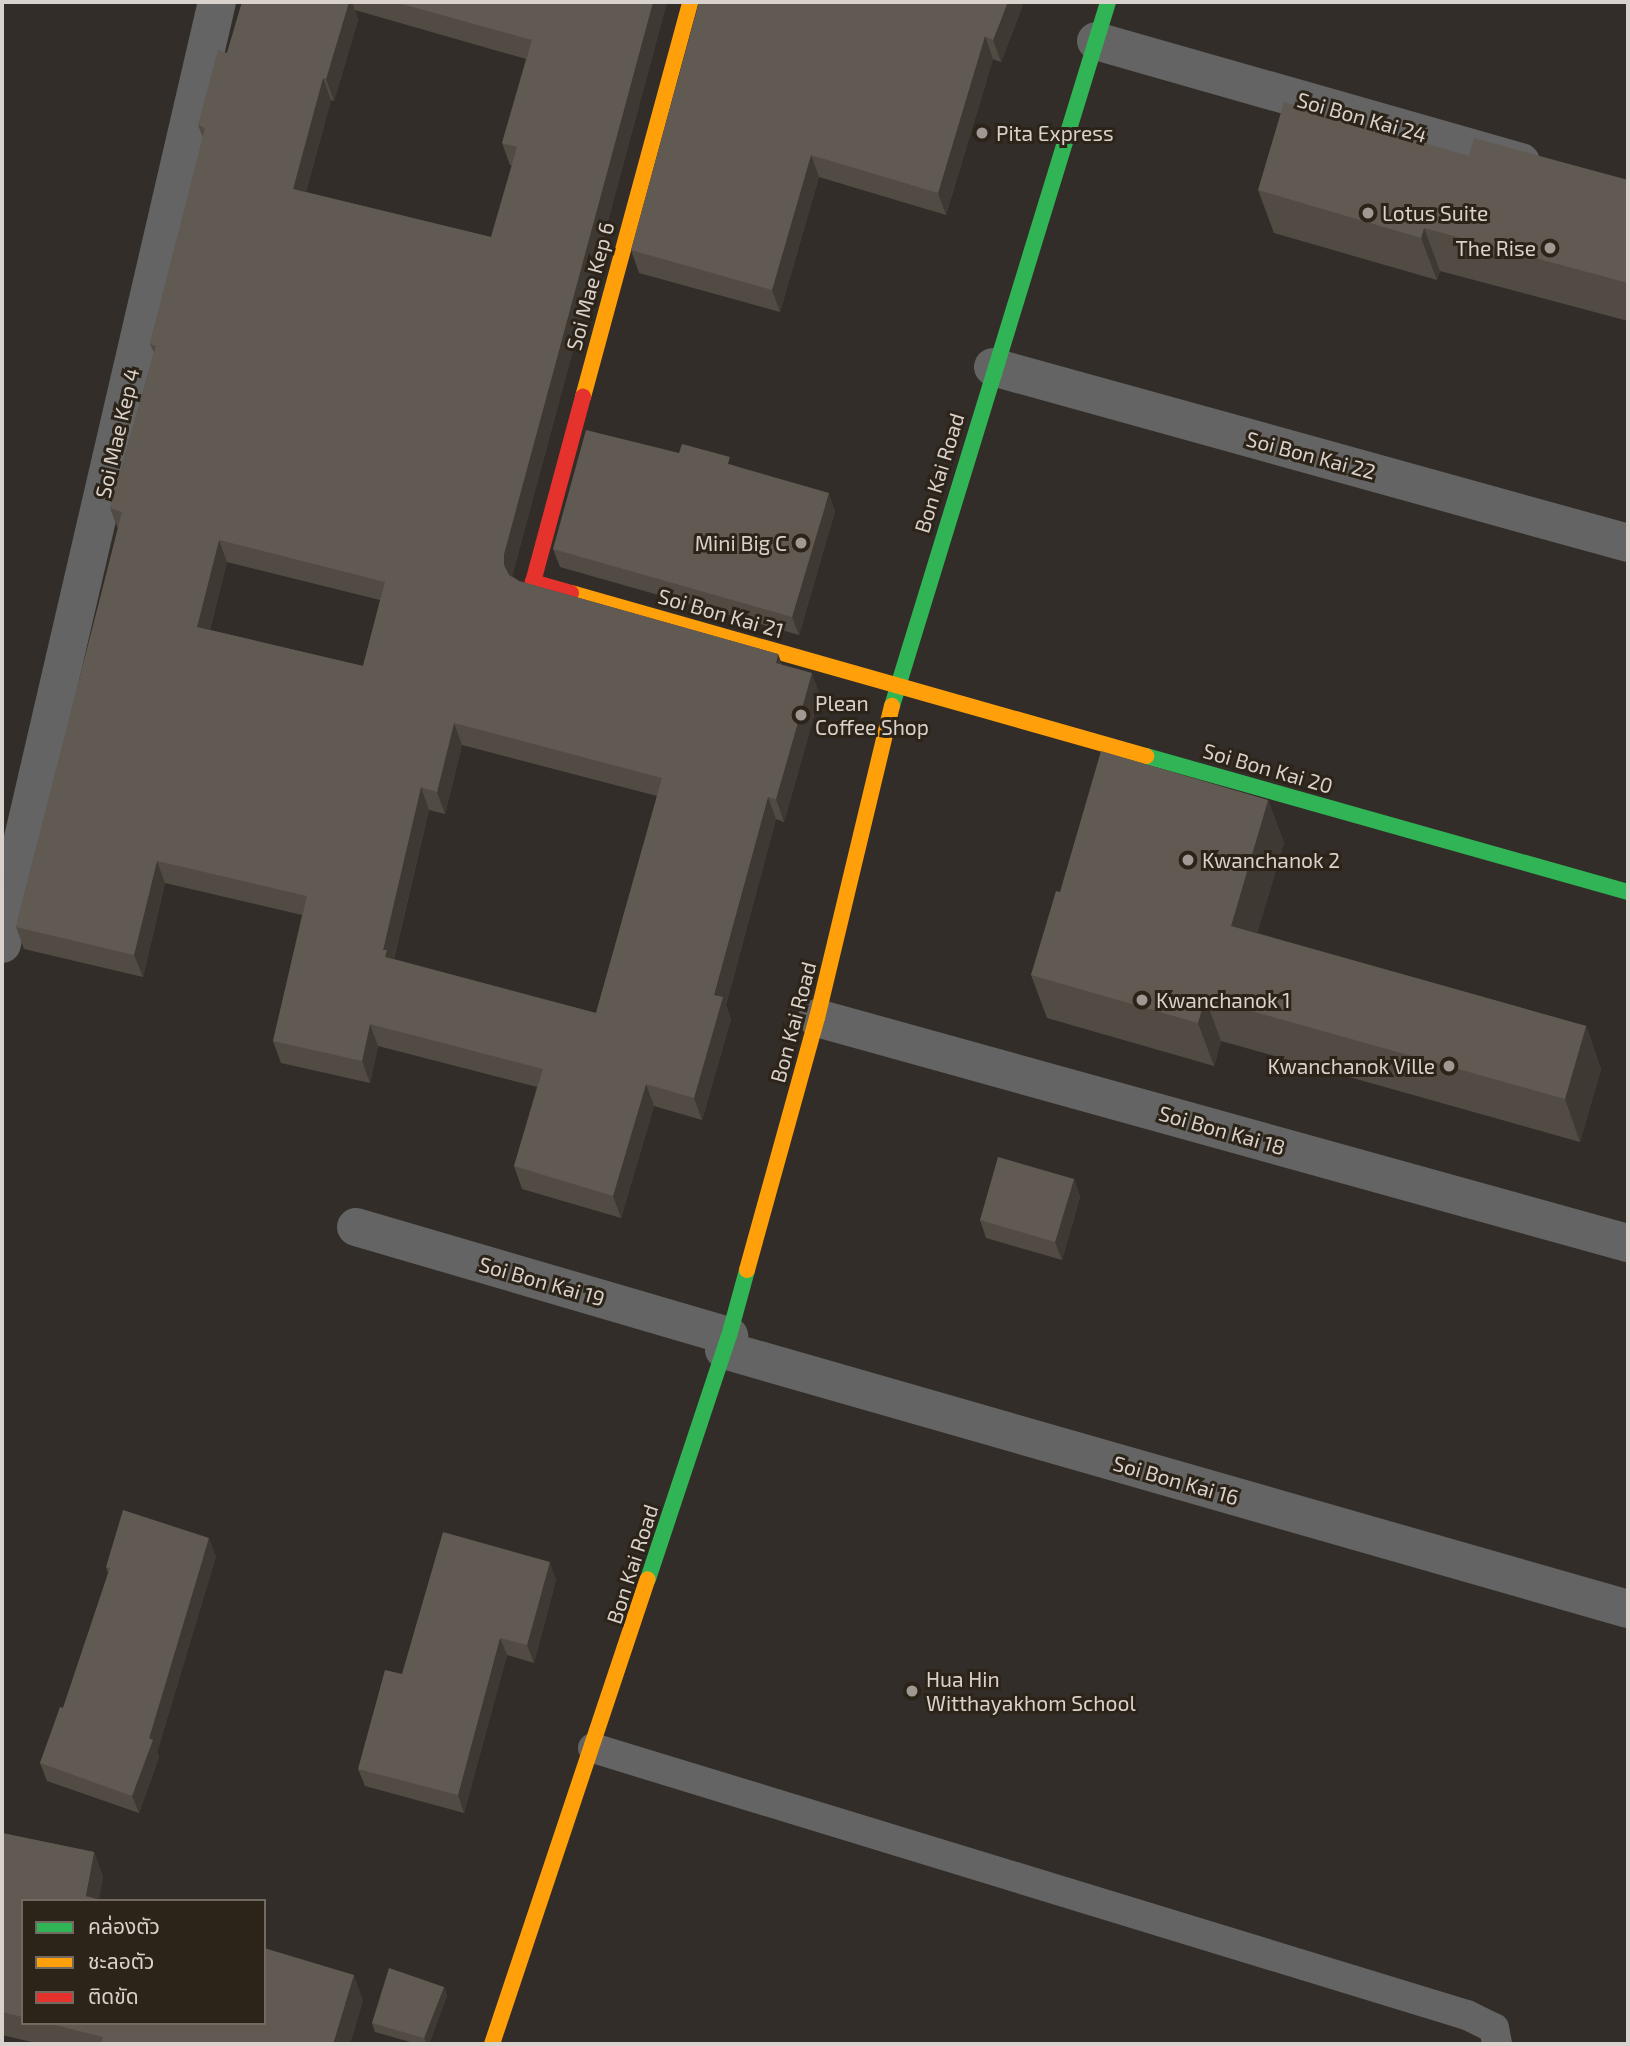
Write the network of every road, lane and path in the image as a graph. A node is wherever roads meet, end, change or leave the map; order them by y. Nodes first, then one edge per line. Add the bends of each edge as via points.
1 (218, 2) edge
2 (690, 2) edge
3 (1108, 2) edge
4 (1096, 41) junction
5 (1548, 170) edge
6 (993, 367) junction
7 (1628, 543) edge
8 (533, 582) joint
9 (897, 685) junction
10 (1628, 892) edge
11 (2, 944) edge
12 (817, 1017) junction
13 (356, 1227) dead end
14 (1628, 1243) edge
15 (727, 1343) junction
16 (1628, 1609) edge
17 (593, 1748) junction
18 (492, 2044) edge
19 (1497, 2044) edge

1 - 11 street, Soi Mae Kep 4
2 - 8 street, Soi Mae Kep 6
3 - 4 street, Bon Kai Road
4 - 5 street, Soi Bon Kai 24
4 - 6 street, Bon Kai Road
6 - 7 street, Soi Bon Kai 22
6 - 9 street, Bon Kai Road
8 - 9 street, Soi Bon Kai 21
9 - 10 street, Soi Bon Kai 20
9 - 12 street, Bon Kai Road
12 - 14 street, Soi Bon Kai 18
12 - 15 street, Bon Kai Road
13 - 15 street, Soi Bon Kai 19
15 - 16 street, Soi Bon Kai 16
15 - 17 street, Bon Kai Road
17 - 18 street, Bon Kai Road
17 - 19 lane via 1467,2015 1494,2028

